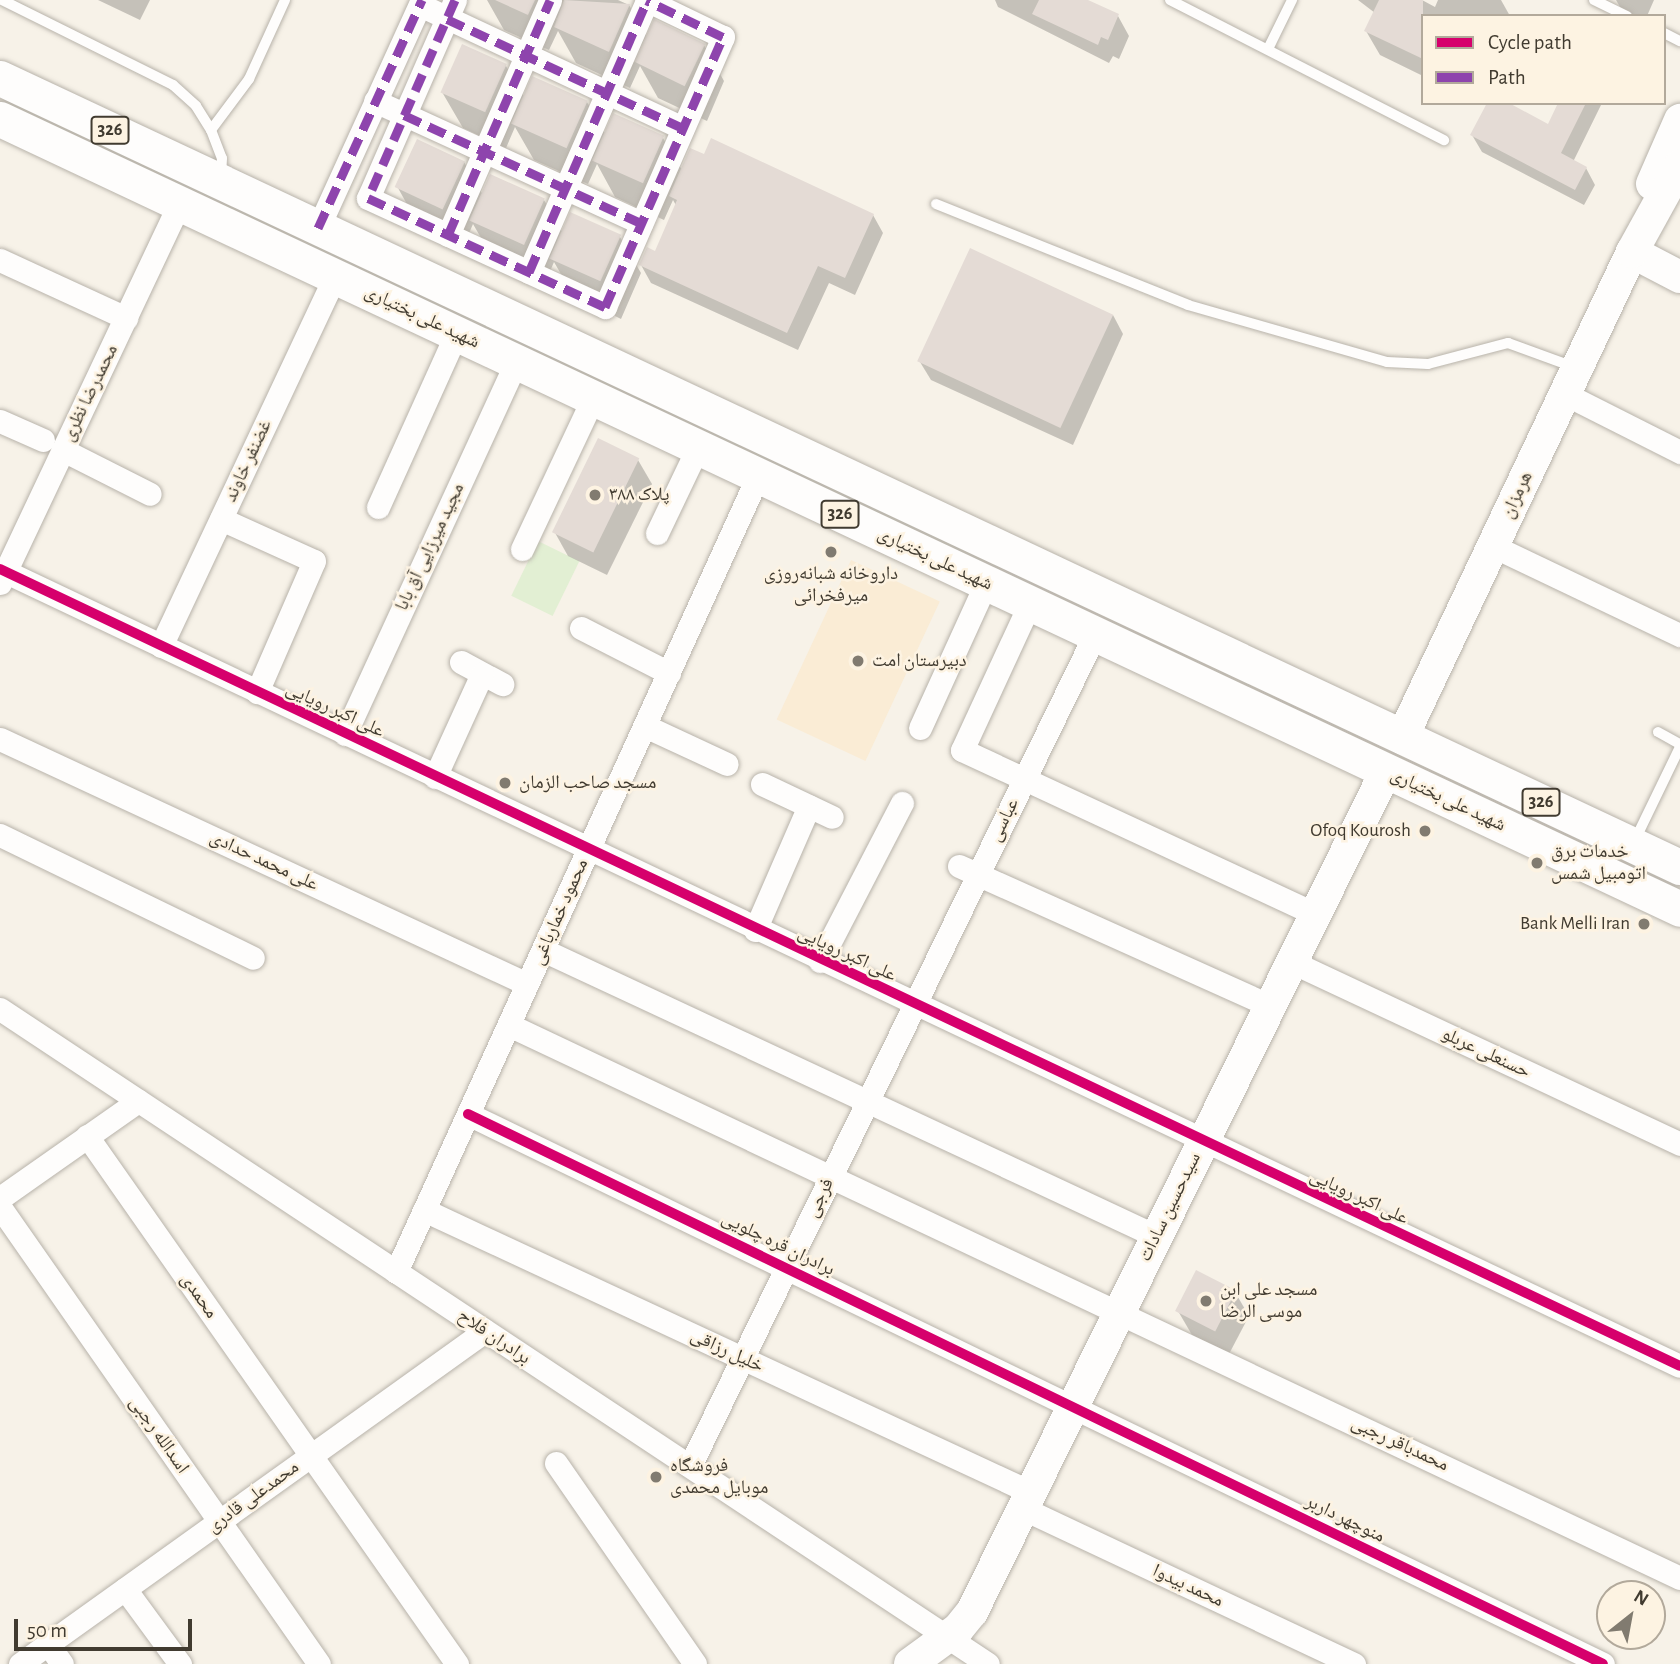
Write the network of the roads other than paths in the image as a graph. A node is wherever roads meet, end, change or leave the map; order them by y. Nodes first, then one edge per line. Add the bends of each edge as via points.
1 (285, 0) edge
2 (550, 0) edge
3 (646, 0) edge
4 (1170, 0) edge
5 (1292, 0) edge
6 (1594, 0) edge
7 (6, 1) edge
8 (421, 3) edge
9 (451, 9) edge
10 (1624, 14) edge
11 (1268, 49) junction
12 (525, 57) junction
13 (0, 78) edge
14 (606, 93) junction
15 (375, 101) junction
16 (404, 115) junction
17 (0, 119) edge
18 (1680, 120) edge
19 (683, 128) junction
20 (211, 130) junction
21 (1444, 140) dead end
22 (484, 153) junction
23 (1680, 165) edge
24 (221, 182) junction
25 (565, 189) junction
26 (180, 203) junction
27 (936, 204) dead end
28 (641, 223) junction
29 (318, 228) junction
30 (448, 235) junction
31 (1632, 252) junction
32 (0, 260) edge
33 (529, 272) junction
34 (335, 276) junction
35 (1680, 276) edge
36 (126, 318) junction
37 (456, 334) junction
38 (516, 362) junction
39 (1571, 381) junction
40 (593, 398) junction
41 (0, 421) edge
42 (775, 442) junction
43 (53, 445) junction
44 (698, 447) junction
45 (1680, 452) edge
46 (758, 476) junction
47 (150, 494) dead end
48 (378, 507) dead end
49 (221, 519) junction
50 (657, 533) dead end
51 (1493, 546) junction
52 (522, 549) dead end
53 (2, 574) edge
54 (986, 583) junction
55 (1030, 604) junction
56 (581, 628) dead end
57 (1095, 634) junction
58 (1680, 635) edge
59 (161, 646) junction
60 (461, 662) dead end
61 (669, 673) junction
62 (257, 692) junction
63 (1309, 693) junction
64 (645, 726) junction
65 (1292, 727) junction
66 (920, 728) dead end
67 (1658, 732) dead end
68 (345, 734) junction
69 (0, 738) edge
70 (1402, 738) junction
71 (1680, 746) edge
72 (727, 764) dead end
73 (1386, 771) junction
74 (435, 777) junction
75 (1024, 780) junction
76 (762, 784) dead end
77 (902, 803) dead end
78 (808, 806) junction
79 (832, 817) dead end
80 (0, 835) edge
81 (1633, 845) junction
82 (588, 850) junction
83 (1680, 867) edge
84 (968, 870) junction
85 (1680, 909) edge
86 (1315, 914) junction
87 (755, 930) junction
88 (543, 950) junction
89 (253, 958) dead end
90 (820, 961) junction
91 (1292, 962) junction
92 (527, 984) junction
93 (914, 1005) junction
94 (1270, 1006) junction
95 (0, 1009) edge
96 (509, 1025) junction
97 (138, 1101) junction
98 (867, 1101) junction
99 (468, 1114) junction
100 (87, 1136) junction
101 (1202, 1143) junction
102 (1680, 1144) edge
103 (830, 1178) junction
104 (0, 1198) edge
105 (0, 1207) edge
106 (424, 1210) junction
107 (1156, 1236) junction
108 (786, 1268) junction
109 (396, 1272) junction
110 (1119, 1311) junction
111 (485, 1331) junction
112 (743, 1358) junction
113 (1680, 1366) edge
114 (1072, 1406) junction
115 (310, 1456) junction
116 (556, 1463) dead end
117 (690, 1466) junction
118 (1026, 1500) junction
119 (219, 1521) junction
120 (1680, 1578) edge
121 (125, 1588) junction
122 (948, 1637) junction
123 (48, 1644) junction
124 (20, 1664) edge
125 (62, 1664) edge
126 (180, 1664) edge
127 (319, 1664) edge
128 (457, 1664) edge
129 (695, 1664) edge
130 (910, 1664) edge
131 (988, 1664) edge
132 (1354, 1664) edge
133 (1603, 1664) edge

1 - 20 lane via 249,79
2 - 12 street
3 - 14 street
3 - 19 street via 723,37
4 - 11 lane
5 - 11 lane
6 - 10 lane
7 - 20 lane via 154,73 196,106
8 - 9 street
8 - 15 street
9 - 12 street
9 - 16 street
11 - 21 lane
12 - 14 street
12 - 22 street
13 - 24 main road, 326
14 - 19 street
14 - 25 street
15 - 16 street
15 - 29 street
16 - 22 street
16 - 30 street via 368,198
17 - 26 main road, شهید علی بختیاری / 326
18 - 31 main road, هرمزان via 1652,184
19 - 28 street
20 - 24 lane via 222,158
22 - 25 street
22 - 30 street
23 - 31 main road, هرمزان
24 - 29 main road, شهید علی بختیاری / 326
25 - 28 street
25 - 33 street
26 - 34 main road, شهید علی بختیاری / 326
26 - 36 street, محمدرضا نظری
27 - 39 lane via 1188,305 1387,362 1428,364 1508,343
28 - 33 street via 605,307
29 - 42 main road, شهید علی بختیاری / 326
30 - 33 street
31 - 35 main road
31 - 39 main road, هرمزان
32 - 36 street
34 - 37 main road, شهید علی بختیاری / 326
34 - 49 street, غضنفر خاوند
36 - 43 street, محمدرضا نظری
37 - 38 main road, شهید علی بختیاری / 326
37 - 48 street
38 - 40 main road, شهید علی بختیاری / 326
38 - 68 street, مجید میرزایی آق بابا
39 - 45 street
39 - 51 main road, هرمزان
40 - 44 main road, شهید علی بختیاری / 326
40 - 52 street
41 - 43 street
42 - 46 main road
42 - 63 main road, شهید علی بختیاری / 326
43 - 47 street
43 - 53 street, محمدرضا نظری
44 - 46 main road, شهید علی بختیاری / 326
44 - 50 street
46 - 54 main road, شهید علی بختیاری / 326
46 - 61 street, محمود خمارباغی
49 - 59 street, غضنفر خاوند
49 - 62 street via 314,561
51 - 58 street
51 - 70 main road, هرمزان
53 - 59 street, علی اکبر رویایی
54 - 55 main road, شهید علی بختیاری / 326
54 - 66 street
55 - 57 main road, شهید علی بختیاری / 326
55 - 75 street via 962,750
56 - 61 street
57 - 65 main road, شهید علی بختیاری / 326
57 - 75 street, عباسی
59 - 62 street, علی اکبر رویایی
60 - 74 street via 492,679
61 - 64 street, محمود خمارباغی
62 - 68 street, علی اکبر رویایی
63 - 65 main road
63 - 70 main road, شهید علی بختیاری / 326
64 - 72 street
64 - 82 street, محمود خمارباغی
65 - 73 main road, شهید علی بختیاری / 326
67 - 71 lane
68 - 74 street, علی اکبر رویایی
69 - 92 street, علی محمد حدادی
70 - 73 main road
70 - 81 main road, شهید علی بختیاری / 326
71 - 81 lane
73 - 85 main road, شهید علی بختیاری / 326
73 - 86 main road, سیدحسین سادات
74 - 82 street, علی اکبر رویایی
75 - 84 street, عباسی
75 - 86 street
76 - 78 street
77 - 90 street
78 - 79 street
78 - 87 street
80 - 89 street
81 - 83 main road, شهید علی بختیاری / 326
82 - 87 street, علی اکبر رویایی
82 - 88 street, محمود خمارباغی
84 - 93 street, عباسی
84 - 94 street
86 - 91 main road, سیدحسین سادات
87 - 90 street, علی اکبر رویایی
88 - 92 street, محمود خمارباغی
88 - 98 street
90 - 93 street, علی اکبر رویایی
91 - 94 main road, سیدحسین سادات
91 - 102 street, حسنعلی عربلو
92 - 96 street, محمود خمارباغی
93 - 98 street, فرجی
93 - 101 street, علی اکبر رویایی
94 - 101 main road, سیدحسین سادات
95 - 97 street, برادران فلاح
96 - 99 street, محمود خمارباغی
96 - 103 street, محمدباقر رجبی
97 - 100 street
97 - 109 street, برادران فلاح
98 - 103 street, فرجی
98 - 107 street
99 - 106 street, محمود خمارباغی
99 - 108 street, برادران قره چلویی
100 - 104 street
100 - 115 street, محمدی
101 - 107 main road, سیدحسین سادات
101 - 113 street, علی اکبر رویایی
103 - 108 street, فرجی
103 - 110 street, محمدباقر رجبی
105 - 119 street, اسدالله رجبی
106 - 109 street, محمود خمارباغی
106 - 112 street, خلیل رزاقی
107 - 110 main road, سیدحسین سادات
108 - 112 street, فرجی
108 - 114 street, برادران قره چلویی
109 - 111 street, برادران فلاح
110 - 114 main road, سیدحسین سادات
110 - 120 street, محمدباقر رجبی
111 - 115 street, محمدعلی قادری
111 - 117 street, برادران فلاح
112 - 117 street, فرجی
112 - 118 street, خلیل رزاقی
114 - 118 main road, سیدحسین سادات
114 - 133 street, منوچهر داربر
115 - 119 street, محمدعلی قادری
115 - 128 street, محمدی
116 - 129 street
117 - 122 street, برادران فلاح
118 - 122 main road, سیدحسین سادات via 972,1612
118 - 132 street, محمد بیدوا
119 - 121 street, محمدعلی قادری
119 - 127 street, اسدالله رجبی
121 - 123 street, محمدعلی قادری
121 - 126 street
122 - 130 main road, سیدحسین سادات
122 - 131 street, برادران فلاح
123 - 124 street, محمدعلی قادری
123 - 125 street

